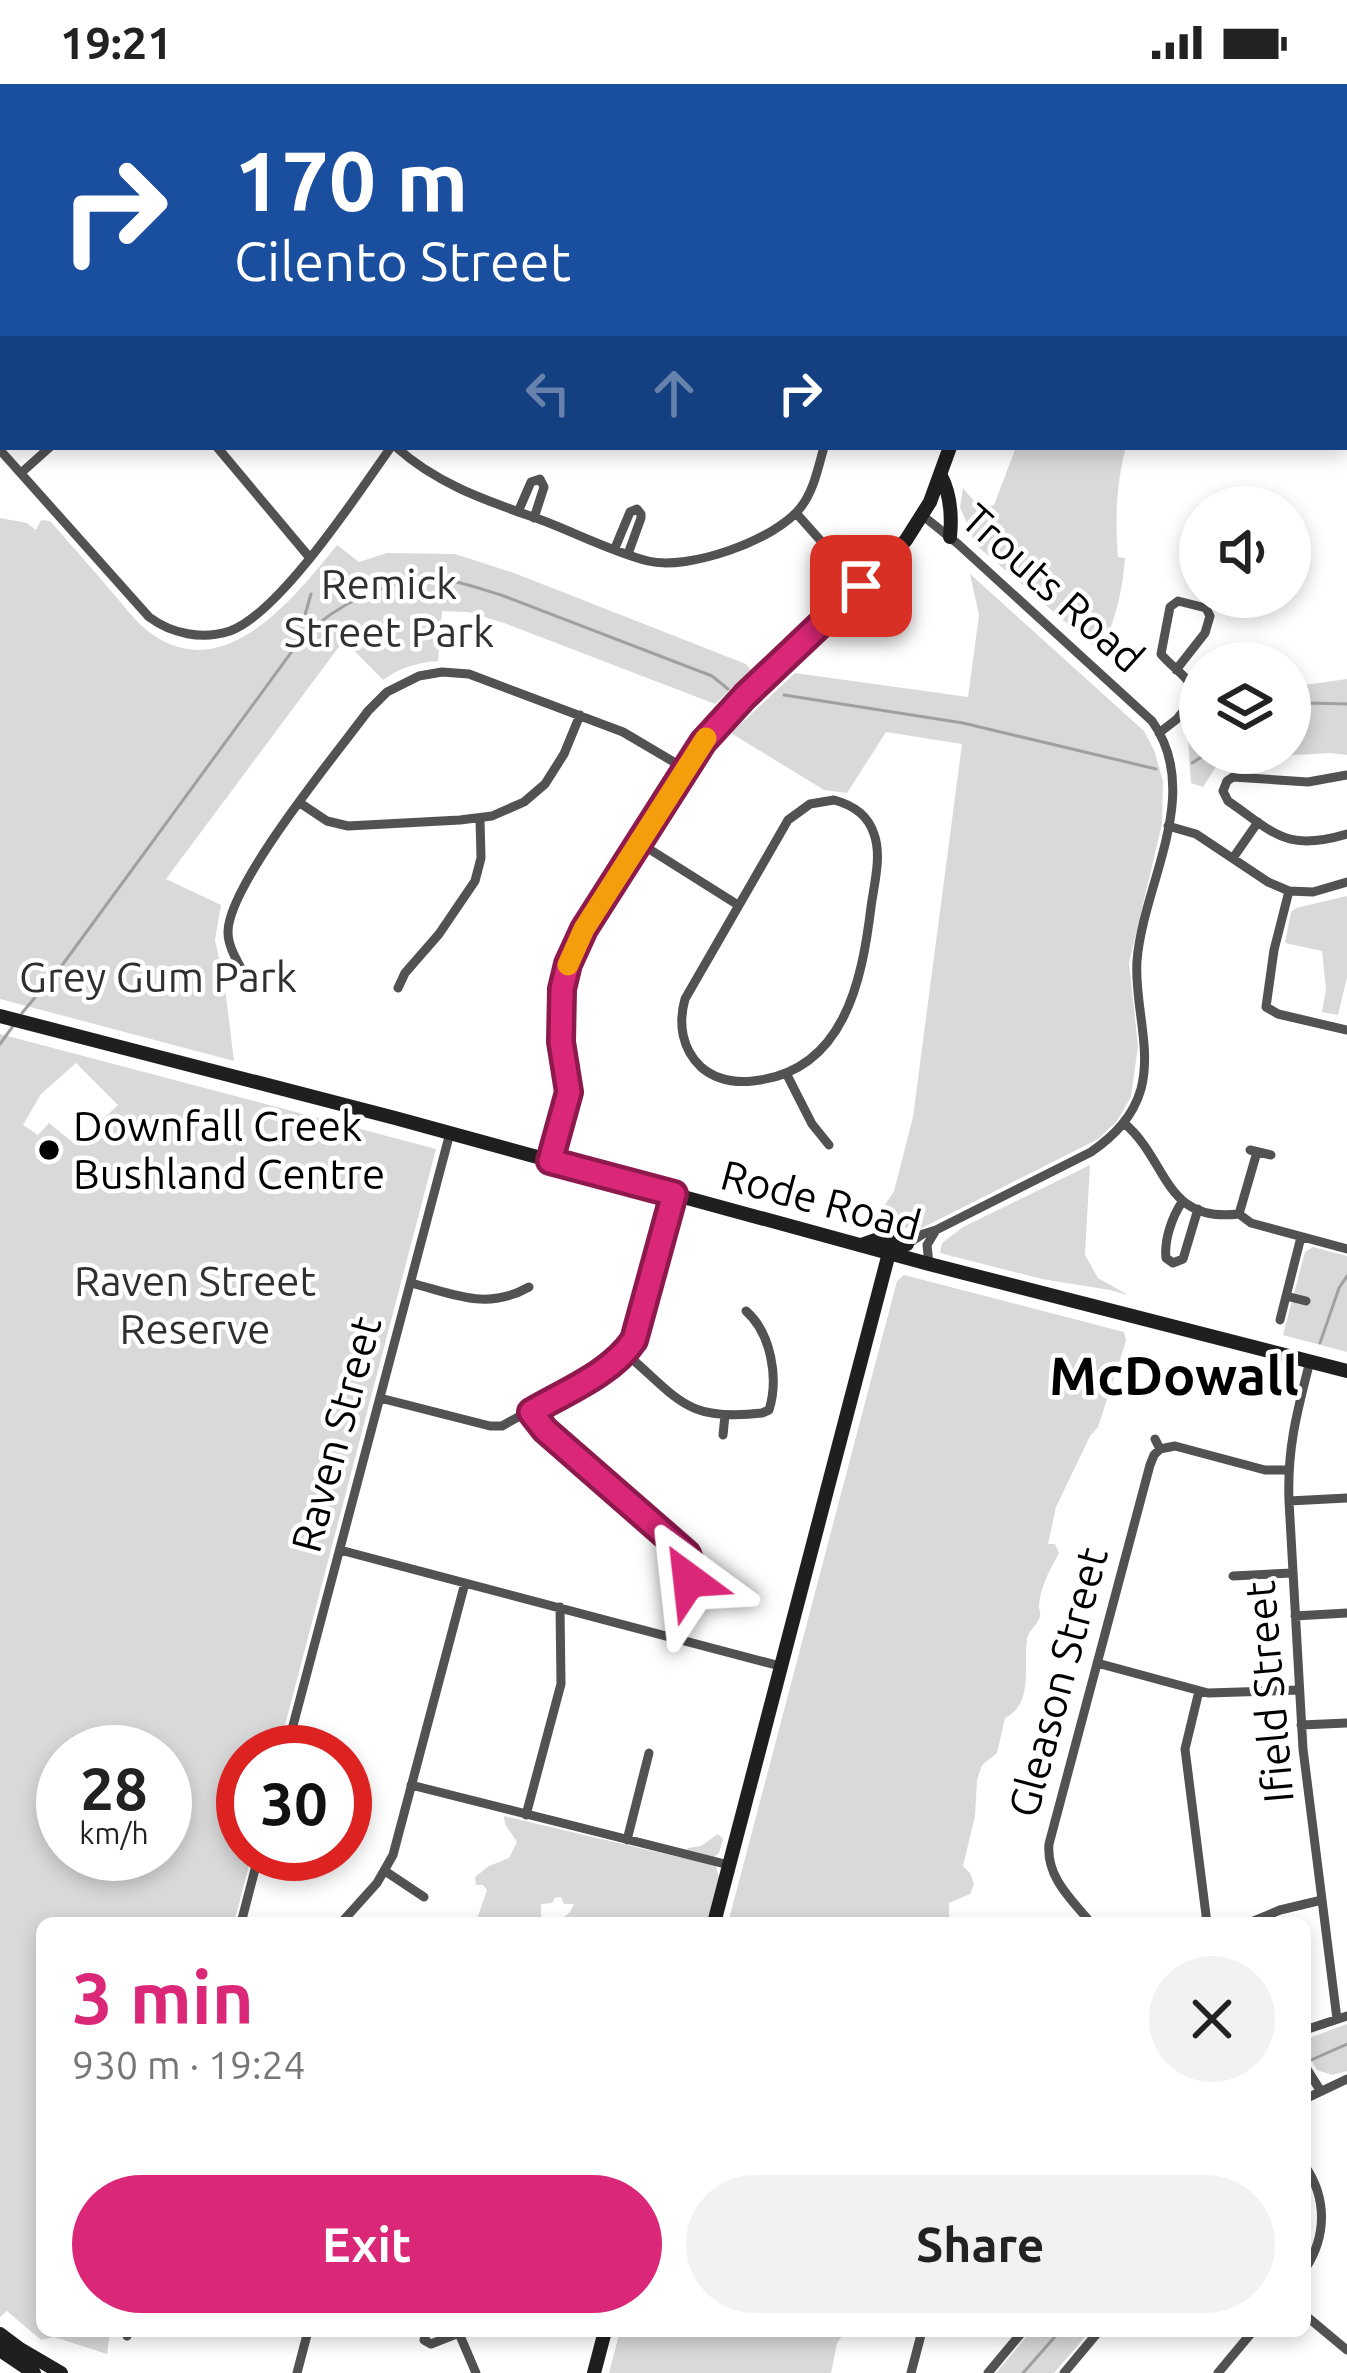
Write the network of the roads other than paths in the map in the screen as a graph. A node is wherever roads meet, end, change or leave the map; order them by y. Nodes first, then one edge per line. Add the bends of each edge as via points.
1 (47, 450) edge
2 (222, 450) edge
3 (392, 450) edge
4 (398, 450) edge
5 (823, 450) edge
6 (949, 450) edge
7 (0, 451) edge
8 (21, 473) junction
9 (941, 476) junction
10 (518, 512) junction
11 (796, 513) junction
12 (922, 515) junction
13 (534, 518) junction
14 (950, 537) junction
15 (615, 548) junction
16 (628, 554) junction
17 (310, 559) junction
18 (861, 586) junction
19 (1176, 670) junction
20 (580, 715) junction
21 (1160, 733) junction
22 (684, 768) junction
23 (1347, 776) edge
24 (301, 803) junction
25 (480, 819) junction
26 (1258, 822) junction
27 (1168, 826) junction
28 (1347, 834) edge
29 (638, 842) junction
30 (1233, 858) junction
31 (1347, 881) edge
32 (1289, 891) junction
33 (737, 905) junction
34 (241, 968) dead end
35 (398, 988) dead end
36 (4, 1017) edge
37 (1347, 1030) edge
38 (786, 1073) junction
39 (1124, 1123) junction
40 (449, 1133) junction
41 (829, 1145) dead end
42 (1271, 1155) dead end
43 (550, 1161) junction
44 (674, 1194) junction
45 (1182, 1202) junction
46 (1198, 1209) junction
47 (1238, 1214) junction
48 (935, 1230) junction
49 (1301, 1237) junction
50 (1347, 1249) edge
51 (898, 1251) junction
52 (929, 1264) junction
53 (411, 1283) junction
54 (529, 1287) dead end
55 (1286, 1296) junction
56 (1306, 1301) dead end
57 (746, 1311) dead end
58 (1280, 1320) dead end
59 (625, 1353) junction
60 (1310, 1361) junction
61 (1347, 1371) edge
62 (380, 1398) junction
63 (531, 1412) junction
64 (724, 1415) junction
65 (723, 1435) dead end
66 (1288, 1470) junction
67 (1347, 1498) edge
68 (1289, 1502) junction
69 (340, 1550) junction
70 (1292, 1573) junction
71 (1233, 1576) dead end
72 (465, 1582) junction
73 (560, 1607) junction
74 (1347, 1613) edge
75 (1294, 1616) junction
76 (674, 1638) junction
77 (1097, 1664) junction
78 (780, 1666) junction
79 (1199, 1690) junction
80 (1299, 1690) junction
81 (1347, 1723) edge
82 (293, 1725) edge
83 (1301, 1725) junction
84 (649, 1754) dead end
85 (411, 1784) junction
86 (526, 1815) junction
87 (627, 1840) junction
88 (729, 1865) junction
89 (386, 1871) junction
90 (252, 1881) edge
91 (424, 1897) dead end
92 (1322, 1900) junction
93 (243, 1917) edge
94 (346, 1917) edge
95 (716, 1917) edge
96 (1086, 1917) edge
97 (1206, 1917) edge
98 (1263, 1917) edge
99 (1342, 2018) edge
100 (1311, 2028) edge
101 (1311, 2076) edge
102 (1347, 2079) edge
103 (1320, 2090) junction
104 (1311, 2095) edge
105 (1311, 2176) edge
106 (1311, 2257) edge
107 (1311, 2320) edge
108 (0, 2334) edge
109 (306, 2337) edge
110 (462, 2337) edge
111 (602, 2337) edge
112 (920, 2337) edge
113 (1018, 2337) edge
114 (1094, 2337) edge
115 (1248, 2337) edge
116 (0, 2350) edge
117 (1347, 2350) edge
118 (34, 2373) edge
119 (61, 2373) edge
120 (297, 2373) edge
121 (476, 2373) edge
122 (593, 2373) edge
123 (911, 2373) edge
124 (988, 2373) edge
125 (1064, 2373) edge
126 (1218, 2373) edge

1 - 8 street
2 - 17 street
3 - 17 street
4 - 10 street via 442,482
5 - 11 street
6 - 9 street, Trouts Road
7 - 8 street
8 - 17 street via 149,617 170,629 236,628
9 - 12 street, Trouts Road
9 - 14 street
10 - 13 street
10 - 13 street via 539,479
11 - 16 street via 766,534 691,562
11 - 18 street
12 - 14 street, Trouts Road
12 - 18 street
13 - 15 street
14 - 21 street, Trouts Road
15 - 16 street
15 - 16 street via 637,509
18 - 22 street via 736,705
19 - 19 street via 1161,649 1178,601 1210,616
19 - 21 street via 1195,696
20 - 22 street
20 - 24 street via 469,674 419,676 377,700
20 - 25 street via 545,784 514,808
21 - 27 street via 1172,774
22 - 29 street
23 - 26 street via 1230,778 1225,798
24 - 25 street via 348,826
24 - 34 street via 254,868 230,919
25 - 35 street via 475,880
26 - 28 street via 1292,841
26 - 30 street
27 - 30 street via 1196,833
27 - 39 street via 1138,955 1144,1073
29 - 33 street
29 - 43 street via 568,964 560,1016 569,1092
30 - 32 street
31 - 32 street
32 - 37 street via 1266,1007
33 - 38 street via 685,999 682,1034 700,1066 726,1080
33 - 38 street via 801,808 834,800 868,822 878,856 856,991 828,1041
36 - 40 street, Rode Road
38 - 41 street
39 - 45 street
39 - 48 street via 1080,1158
40 - 43 street, Rode Road
40 - 53 street, Raven Street
42 - 47 street via 1254,1151
43 - 44 street, Rode Road
44 - 51 street, Rode Road
44 - 59 street via 638,1332
45 - 46 street
45 - 46 street via 1165,1250 1173,1263 1183,1259
46 - 47 street
47 - 49 street
48 - 51 street
48 - 52 street via 926,1245
49 - 50 street
49 - 55 street
51 - 52 street, Rode Road
51 - 78 street
52 - 60 street, Rode Road
53 - 54 street via 487,1301
53 - 62 street, Raven Street
55 - 56 street
55 - 58 street
57 - 64 street via 765,1335 771,1402 762,1413
59 - 63 street
59 - 64 street via 689,1407
60 - 61 street, Rode Road
60 - 66 street, Ifield Street
62 - 63 street via 490,1426
62 - 69 street, Raven Street
63 - 76 street via 689,1557
64 - 65 street
66 - 68 street, Ifield Street
66 - 77 street, Gleason Street via 1158,1444
67 - 68 street
68 - 70 street, Ifield Street
69 - 72 street
69 - 82 street, Raven Street
70 - 71 street
70 - 75 street, Ifield Street
72 - 73 street
72 - 85 street
73 - 76 street
73 - 86 street via 561,1684
74 - 75 street
75 - 80 street, Ifield Street
76 - 78 street
77 - 79 street
77 - 96 street, Gleason Street via 1048,1853 1054,1876
78 - 88 street
79 - 80 street
79 - 97 street via 1185,1749
80 - 83 street, Ifield Street
81 - 83 street
83 - 92 street, Ifield Street
84 - 87 street
85 - 86 street
85 - 89 street
86 - 87 street
87 - 88 street
88 - 95 street
89 - 91 street
89 - 94 street
90 - 93 street
92 - 98 street
92 - 99 street, Ifield Street
99 - 100 street
101 - 103 street
102 - 103 street
103 - 104 street
105 - 106 street via 1322,2212
107 - 117 street
108 - 119 street
109 - 120 street
110 - 121 street
111 - 122 street
112 - 123 street
113 - 124 street
114 - 125 street
115 - 126 street
116 - 118 street

